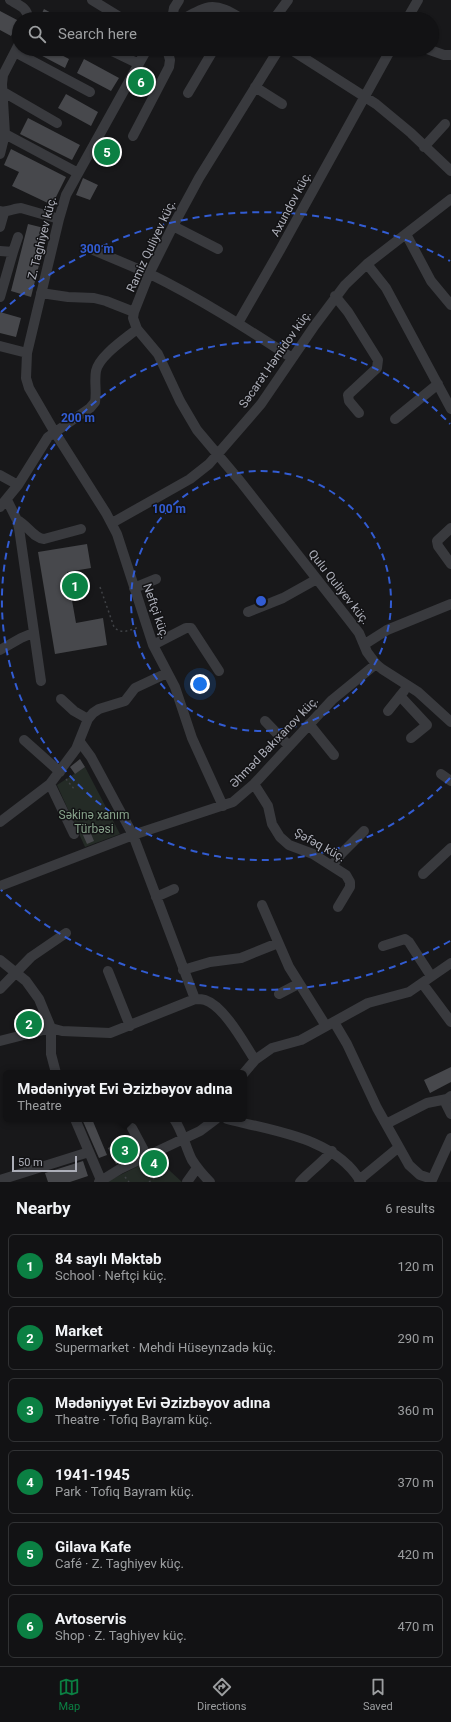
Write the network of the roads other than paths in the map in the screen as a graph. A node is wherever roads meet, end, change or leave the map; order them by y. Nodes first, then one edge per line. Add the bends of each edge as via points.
1 (10, 0) edge
2 (92, 0) edge
3 (179, 0) edge
4 (288, 0) edge
5 (418, 0) edge
6 (27, 12) edge
7 (112, 12) edge
8 (173, 12) edge
9 (195, 12) edge
10 (228, 12) edge
11 (279, 12) edge
12 (411, 12) edge
13 (439, 53) edge
14 (451, 55) edge
15 (13, 56) edge
16 (30, 56) edge
17 (122, 56) edge
18 (143, 56) edge
19 (168, 56) edge
20 (210, 56) edge
21 (275, 56) edge
22 (301, 56) edge
23 (387, 56) edge
24 (138, 64) junction
25 (255, 87) junction
26 (2, 91) edge
27 (90, 92) dead end
28 (188, 93) dead end
29 (364, 96) junction
30 (282, 104) dead end
31 (57, 123) dead end
32 (445, 124) dead end
33 (5, 134) junction
34 (133, 136) dead end
35 (424, 147) junction
36 (0, 154) edge
37 (451, 171) edge
38 (78, 173) junction
39 (451, 199) edge
40 (2, 212) edge
41 (58, 219) junction
42 (173, 226) junction
43 (0, 227) edge
44 (406, 234) junction
45 (18, 237) dead end
46 (218, 249) dead end
47 (93, 250) dead end
48 (0, 251) edge
49 (13, 252) junction
50 (367, 264) junction
51 (149, 274) junction
52 (3, 278) edge
53 (41, 294) junction
54 (335, 296) junction
55 (0, 297) edge
56 (451, 305) edge
57 (134, 312) junction
58 (238, 323) junction
59 (136, 329) junction
60 (0, 346) edge
61 (27, 352) junction
62 (292, 358) junction
63 (438, 384) junction
64 (451, 409) edge
65 (359, 413) dead end
66 (396, 419) dead end
67 (54, 431) junction
68 (217, 454) junction
69 (0, 475) edge
70 (18, 485) junction
71 (3, 504) edge
72 (17, 520) junction
73 (112, 523) junction
74 (451, 528) edge
75 (81, 529) dead end
76 (451, 564) edge
77 (156, 579) dead end
78 (317, 579) junction
79 (134, 588) junction
80 (451, 604) edge
81 (248, 612) dead end
82 (33, 633) junction
83 (365, 644) junction
84 (153, 645) junction
85 (0, 650) edge
86 (376, 664) junction
87 (219, 671) dead end
88 (168, 673) junction
89 (41, 681) dead end
90 (409, 685) junction
91 (400, 696) junction
92 (61, 698) dead end
93 (388, 711) dead end
94 (88, 719) junction
95 (265, 721) dead end
96 (451, 721) edge
97 (309, 724) junction
98 (411, 738) dead end
99 (24, 740) dead end
100 (80, 742) junction
101 (289, 746) junction
102 (334, 755) dead end
103 (60, 772) junction
104 (441, 774) dead end
105 (451, 781) edge
106 (50, 784) junction
107 (254, 784) junction
108 (223, 806) junction
109 (0, 822) edge
110 (364, 831) dead end
111 (74, 834) dead end
112 (133, 836) junction
113 (451, 848) edge
114 (332, 866) junction
115 (423, 874) dead end
116 (0, 886) edge
117 (174, 889) dead end
118 (156, 898) junction
119 (262, 905) dead end
120 (338, 908) dead end
121 (66, 933) dead end
122 (278, 943) junction
123 (383, 946) dead end
124 (0, 960) edge
125 (451, 964) edge
126 (184, 970) junction
127 (108, 971) dead end
128 (16, 972) junction
129 (431, 976) junction
130 (298, 984) junction
131 (422, 984) junction
132 (0, 989) edge
133 (279, 994) dead end
134 (195, 999) junction
135 (451, 1022) edge
136 (330, 1024) junction
137 (130, 1026) junction
138 (51, 1028) junction
139 (0, 1041) edge
140 (255, 1060) junction
141 (55, 1070) edge
142 (247, 1070) edge
143 (449, 1098) edge
144 (451, 1114) edge
145 (76, 1122) edge
146 (176, 1122) edge
147 (212, 1122) edge
148 (239, 1122) edge
149 (386, 1124) junction
150 (132, 1128) dead end
151 (185, 1138) junction
152 (451, 1138) edge
153 (399, 1147) junction
154 (332, 1151) junction
155 (88, 1152) junction
156 (147, 1156) junction
157 (197, 1168) junction
158 (0, 1180) edge
159 (100, 1181) edge
160 (360, 1181) edge
161 (431, 1181) edge
162 (187, 1182) edge
163 (210, 1182) edge
164 (300, 1182) edge

1 - 6 street
2 - 7 street
3 - 8 street
4 - 11 street
5 - 12 street
9 - 10 street via 210,6 221,7
13 - 14 street
15 - 26 street via 3,75
16 - 27 street
17 - 24 street
18 - 24 street, Z. Taghiyev küç.
19 - 34 street via 170,67
20 - 28 street
21 - 25 street, Ramiz Quliyev küç.
22 - 29 street
23 - 29 street, Axundov küç.
24 - 38 street, Z. Taghiyev küç.
25 - 30 street
25 - 42 street, Ramiz Quliyev küç.
26 - 31 street
26 - 33 street
29 - 35 street via 391,116
29 - 58 street, Axundov küç.
32 - 35 street
33 - 36 street
33 - 38 street
35 - 37 street
38 - 41 street, Z. Taghiyev küç. via 66,195
39 - 44 street, Səcarət Həmidov küç.
40 - 41 street via 21,208
40 - 43 street
41 - 53 street, Z. Taghiyev küç.
42 - 46 street
42 - 51 street, Ramiz Quliyev küç.
44 - 50 street, Səcarət Həmidov küç.
44 - 56 street via 431,281
45 - 49 street
47 - 51 street
48 - 49 street
49 - 52 street
50 - 54 street, Səcarət Həmidov küç.
50 - 63 street via 386,288
51 - 57 street, Ramiz Quliyev küç.
51 - 58 street
52 - 55 street
53 - 57 street via 94,298
53 - 61 street, Z. Taghiyev küç.
54 - 62 street, Səcarət Həmidov küç.
54 - 65 street via 378,360 377,368 348,395 349,401
57 - 59 street, Ramiz Quliyev küç.
58 - 62 street
59 - 67 street via 98,365 95,402 90,408
59 - 68 street via 158,354 193,424
60 - 61 street
61 - 67 street, Neftçi küç. via 26,378 29,388
62 - 68 street, Səcarət Həmidov küç. via 244,426
63 - 64 street
63 - 66 street
67 - 70 street
67 - 73 street, Neftçi küç.
68 - 73 street, Səcarət Həmidov küç. via 190,479
68 - 78 street, Qulu Quliyev küç.
69 - 70 street
70 - 71 street
71 - 72 street
72 - 75 street via 24,523 34,536 40,539
72 - 82 street via 28,583
73 - 79 street, Neftçi küç.
74 - 76 street via 437,541
77 - 79 street
78 - 81 street via 284,598
78 - 83 street, Qulu Quliyev küç.
79 - 84 street, Neftçi küç.
80 - 83 street via 387,630
82 - 85 street
82 - 89 street
83 - 86 street, Qulu Quliyev küç.
84 - 87 street via 186,628 191,628
84 - 88 street, Neftçi küç.
86 - 90 street, Qulu Quliyev küç.
86 - 97 street, Əhməd Bakıxanov küç. via 332,700
88 - 94 street via 135,688 125,701 99,709
88 - 108 street, Neftçi küç. via 192,738
90 - 91 street
90 - 96 street, Qulu Quliyev küç.
91 - 93 street
91 - 98 street via 426,725
92 - 94 street via 74,711
94 - 100 street
95 - 101 street
97 - 101 street, Əhməd Bakıxanov küç.
97 - 102 street
99 - 103 street
100 - 103 street
100 - 112 street via 91,757
101 - 107 street, Əhməd Bakıxanov küç.
103 - 106 street
104 - 105 street
106 - 109 street
106 - 111 street
107 - 108 street, Əhməd Bakıxanov küç. via 233,802
107 - 114 street, Şəfəq küç. via 268,806 272,824 280,837 289,845 305,850
108 - 112 street, Əhməd Bakıxanov küç.
110 - 114 street
112 - 116 street, Əhməd Bakıxanov küç.
112 - 118 street
113 - 115 street
114 - 120 street, Şəfəq küç. via 346,875 350,882 350,887
117 - 118 street
118 - 126 street
119 - 122 street
121 - 128 street via 46,946
122 - 126 street via 241,958 210,962
122 - 130 street
123 - 129 street via 404,939 409,942
124 - 128 street
125 - 129 street
126 - 134 street
127 - 137 street
128 - 132 street
128 - 138 street via 33,988 40,999
129 - 131 street
130 - 133 street
130 - 136 street
131 - 135 street
131 - 136 street via 401,995 368,1003
134 - 137 street
134 - 140 street via 204,1000 218,1009
136 - 140 street via 296,1042 272,1048
136 - 149 street via 347,1044
137 - 138 street via 110,1033 62,1031
138 - 139 street
138 - 141 street via 51,1054
140 - 142 street
143 - 144 street via 446,1104
143 - 149 street via 427,1103
145 - 155 street
146 - 151 street
147 - 151 street
148 - 154 street via 302,1138
149 - 153 street
150 - 156 street
151 - 156 street
151 - 157 street
152 - 161 street
153 - 160 street
153 - 161 street via 409,1165
154 - 160 street
154 - 164 street
155 - 158 street
155 - 159 street
156 - 159 street
157 - 162 street
157 - 163 street

